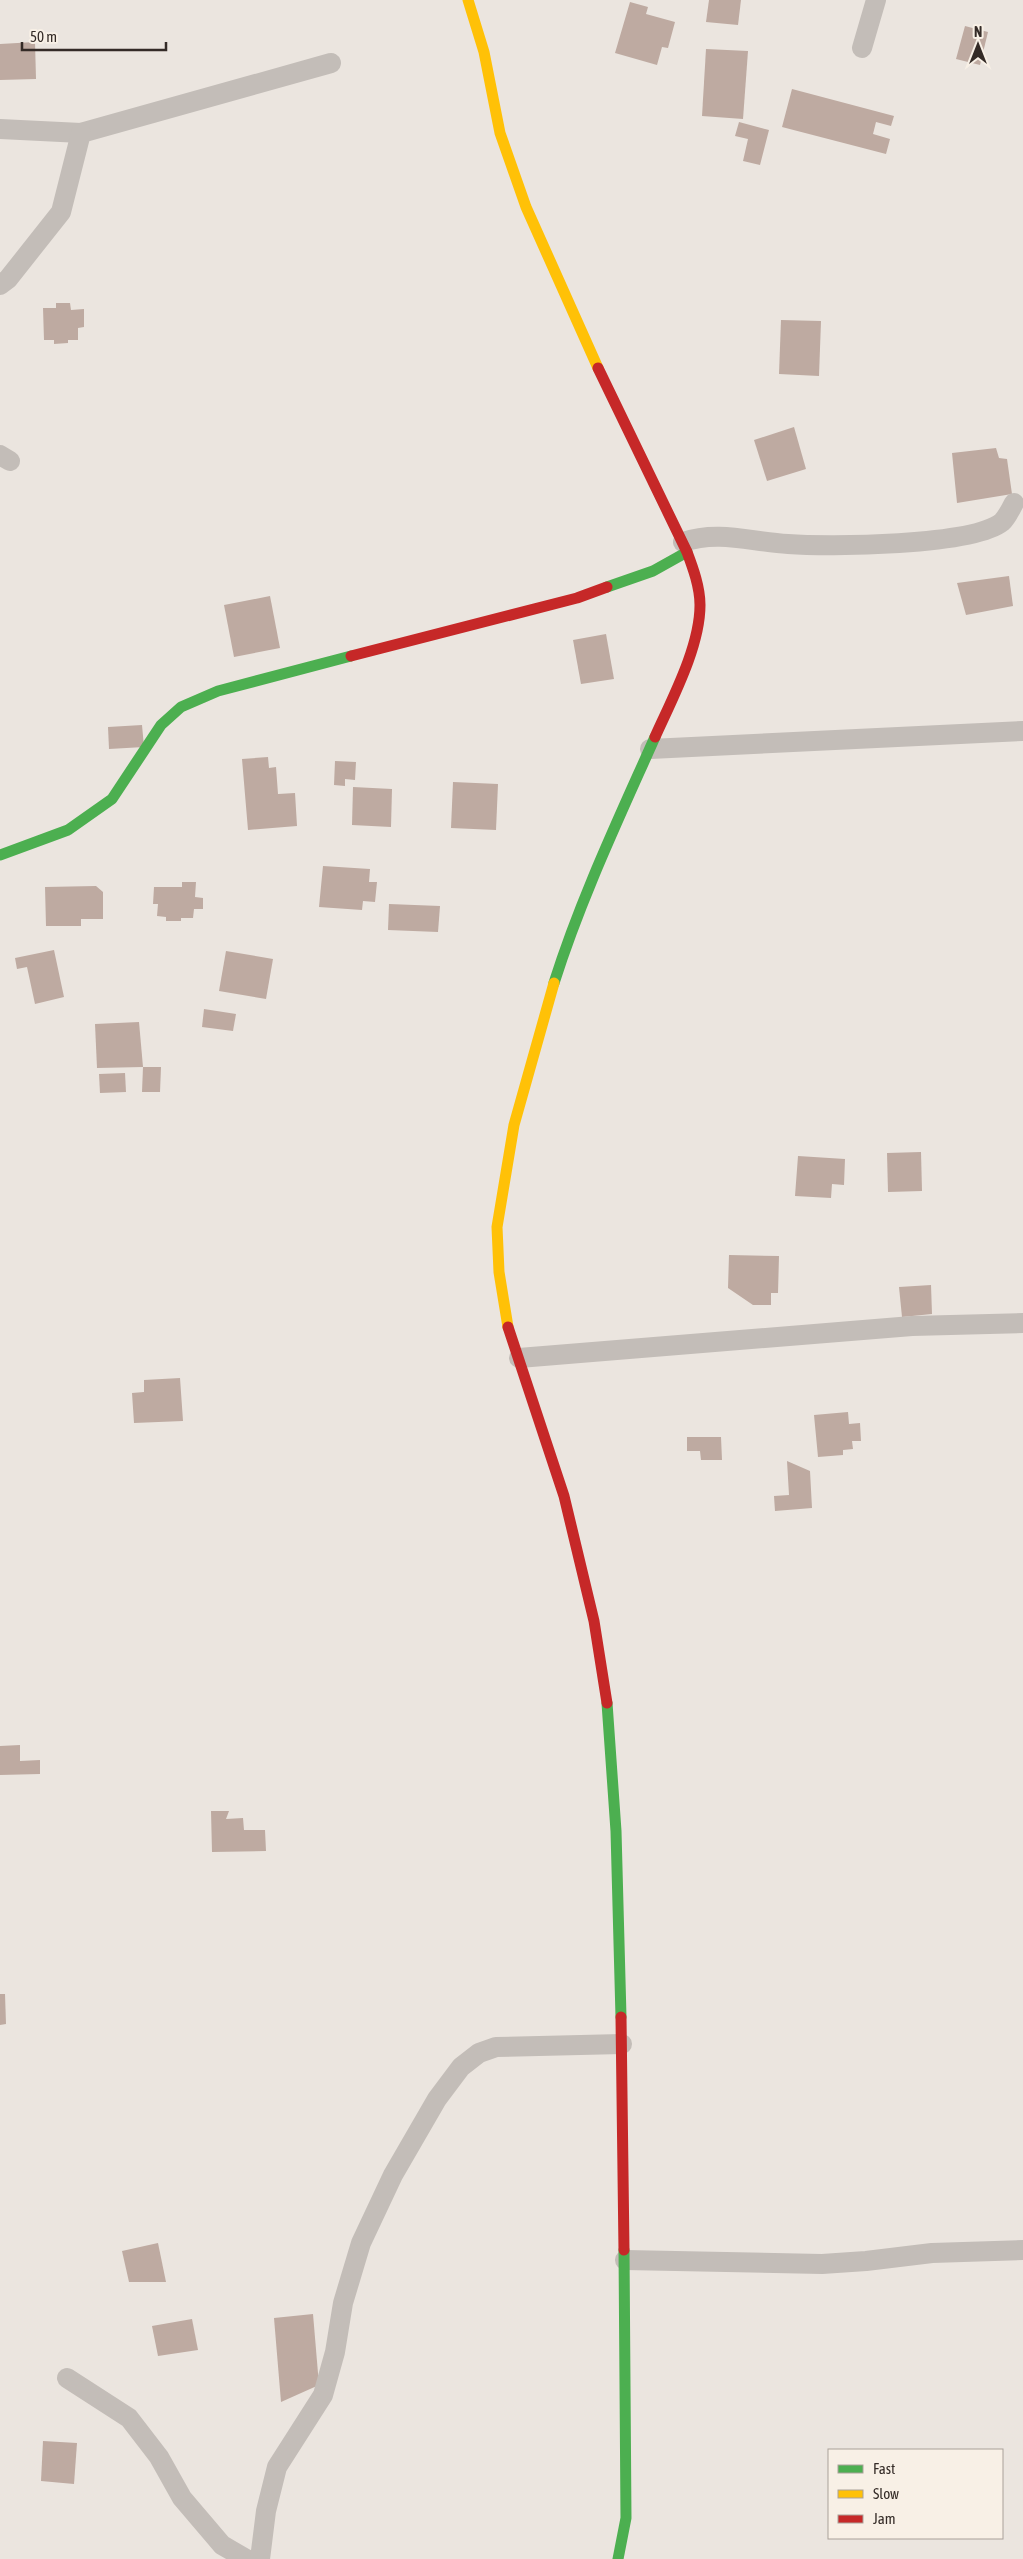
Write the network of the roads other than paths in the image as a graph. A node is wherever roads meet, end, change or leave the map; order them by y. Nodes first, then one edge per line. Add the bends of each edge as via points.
1 (468, 0) edge
2 (876, 0) edge
3 (862, 48) dead end
4 (331, 63) dead end
5 (0, 130) edge
6 (81, 133) junction
7 (0, 285) edge
8 (1014, 503) dead end
9 (685, 547) junction
10 (1023, 731) edge
11 (650, 749) junction
12 (0, 856) edge
13 (1023, 1323) edge
14 (519, 1358) junction
15 (622, 2044) junction
16 (1023, 2250) edge
17 (625, 2260) junction
18 (67, 2378) dead end
19 (246, 2559) edge
20 (260, 2559) edge
21 (618, 2559) edge

1 - 9 street via 484,52 500,133 526,207 588,346
2 - 3 street
4 - 6 street
5 - 6 street
6 - 7 street via 61,212
8 - 9 street via 1003,522 997,525 933,540 811,545 726,536 695,538
9 - 11 street via 694,571 700,604 697,633
9 - 12 street via 653,571 576,598 218,691 182,707 161,725 112,799 68,830
10 - 11 street
11 - 14 street via 567,943 514,1125 503,1182 498,1272 508,1328
13 - 14 street via 912,1326
14 - 15 street via 576,1541 606,1696 616,1831
15 - 17 street
15 - 20 street via 496,2046 480,2053 461,2068 437,2099 393,2175 361,2243 343,2303 335,2352 323,2395 277,2467 266,2511
16 - 17 street via 932,2253 822,2264
17 - 21 street via 626,2518
18 - 19 street via 129,2418 159,2457 182,2498 222,2545

